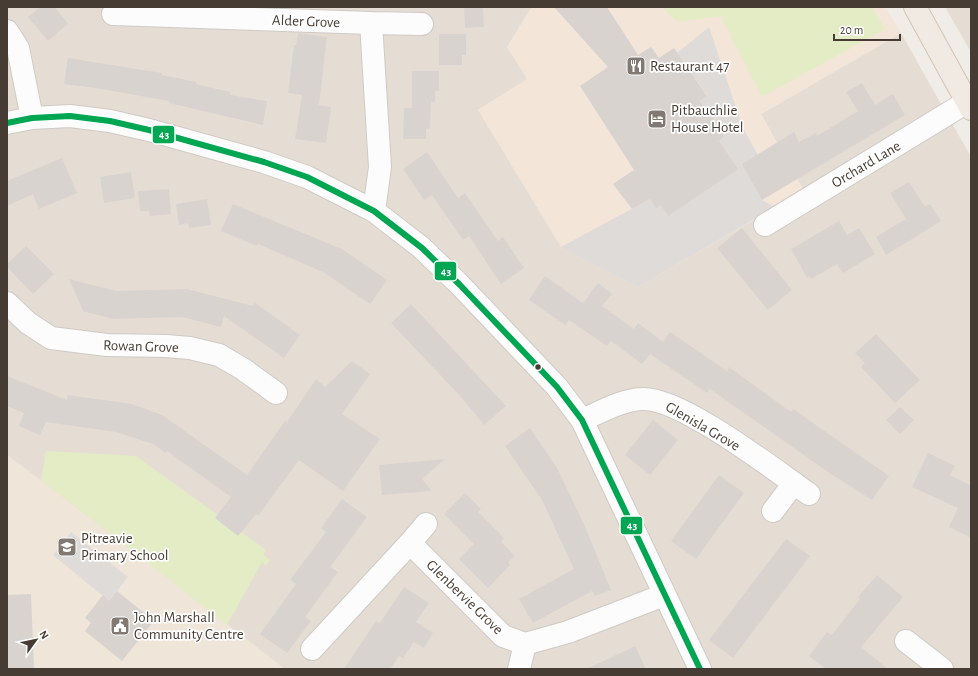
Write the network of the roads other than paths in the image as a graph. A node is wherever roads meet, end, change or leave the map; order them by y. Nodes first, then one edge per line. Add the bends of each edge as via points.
1 (915, 7) edge
2 (113, 14) dead end
3 (371, 23) junction
4 (422, 24) dead end
5 (7, 31) edge
6 (969, 106) edge
7 (32, 118) junction
8 (7, 123) edge
9 (374, 211) junction
10 (765, 226) dead end
11 (7, 304) edge
12 (276, 393) dead end
13 (582, 420) junction
14 (773, 511) dead end
15 (426, 524) dead end
16 (410, 543) junction
17 (664, 595) junction
18 (906, 641) dead end
19 (525, 644) junction
20 (312, 648) dead end
21 (519, 669) edge
22 (700, 669) edge
23 (942, 669) edge

1 - 6 main road
2 - 3 street, Alder Grove via 168,25
3 - 4 street, Alder Grove
3 - 9 street via 380,167
5 - 7 street via 18,48
6 - 10 street, Orchard Lane
7 - 8 street
7 - 9 street via 70,116 110,121 211,146 307,177
9 - 13 street via 422,248 460,285 557,387
11 - 12 street, Rowan Grove via 28,323 52,338 107,346 166,346 219,355
13 - 14 street, Glenisla Grove via 627,401 658,400 672,406 726,437 801,489
13 - 17 street
15 - 16 street
16 - 19 street, Glenbervie Grove via 503,636
16 - 20 street
17 - 19 street via 568,632
17 - 22 street
18 - 23 street
19 - 21 street

